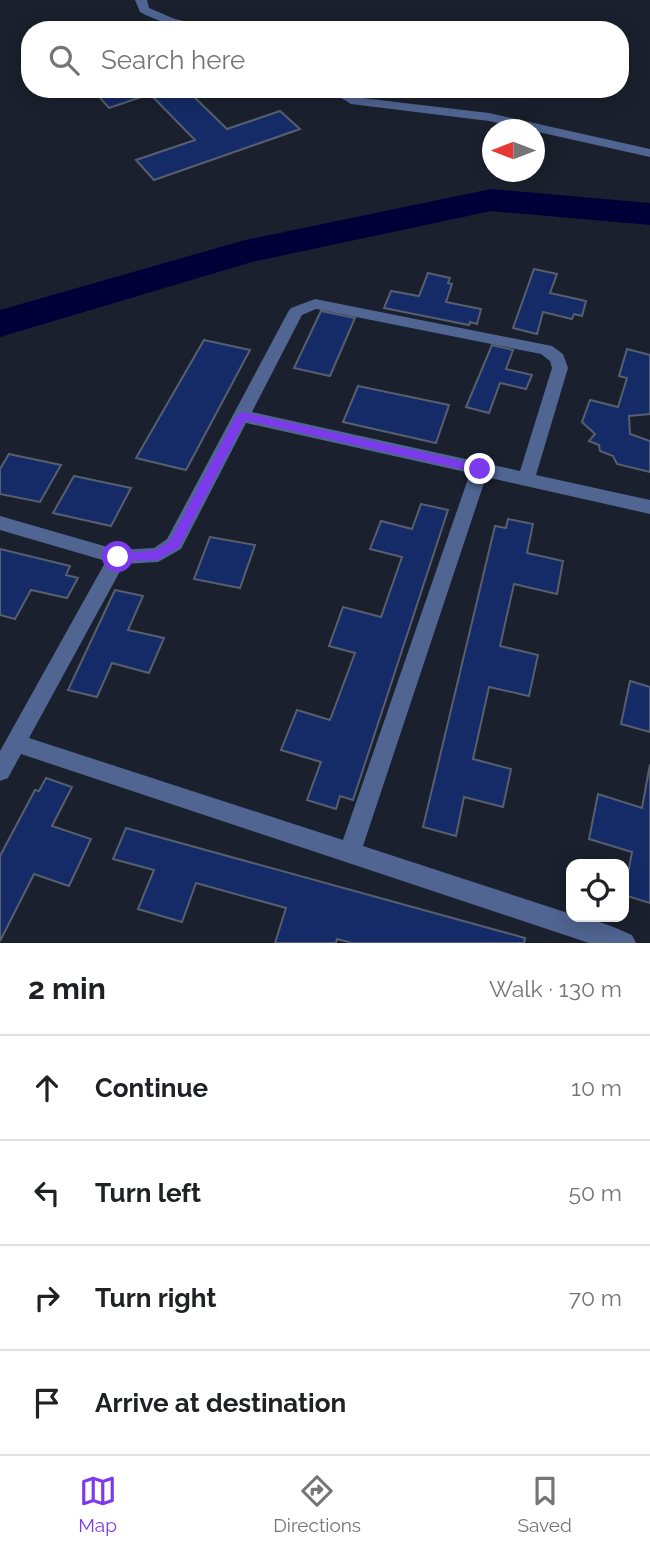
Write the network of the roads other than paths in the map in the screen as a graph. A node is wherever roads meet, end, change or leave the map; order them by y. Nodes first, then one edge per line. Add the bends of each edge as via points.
1 (141, 0) edge
2 (167, 21) edge
3 (348, 98) edge
4 (650, 153) edge
5 (242, 416) junction
6 (480, 469) junction
7 (526, 479) junction
8 (650, 507) edge
9 (0, 523) edge
10 (118, 557) junction
11 (17, 743) junction
12 (0, 771) edge
13 (350, 853) junction
14 (625, 943) edge

1 - 2 street via 144,10
3 - 4 street via 489,117
5 - 6 street
5 - 7 street via 296,313 315,304 545,350 557,358 560,368
5 - 10 street via 174,544 158,555
6 - 7 street
6 - 13 street
7 - 8 street
9 - 10 street
10 - 11 street
11 - 12 street
11 - 13 street
13 - 14 street

